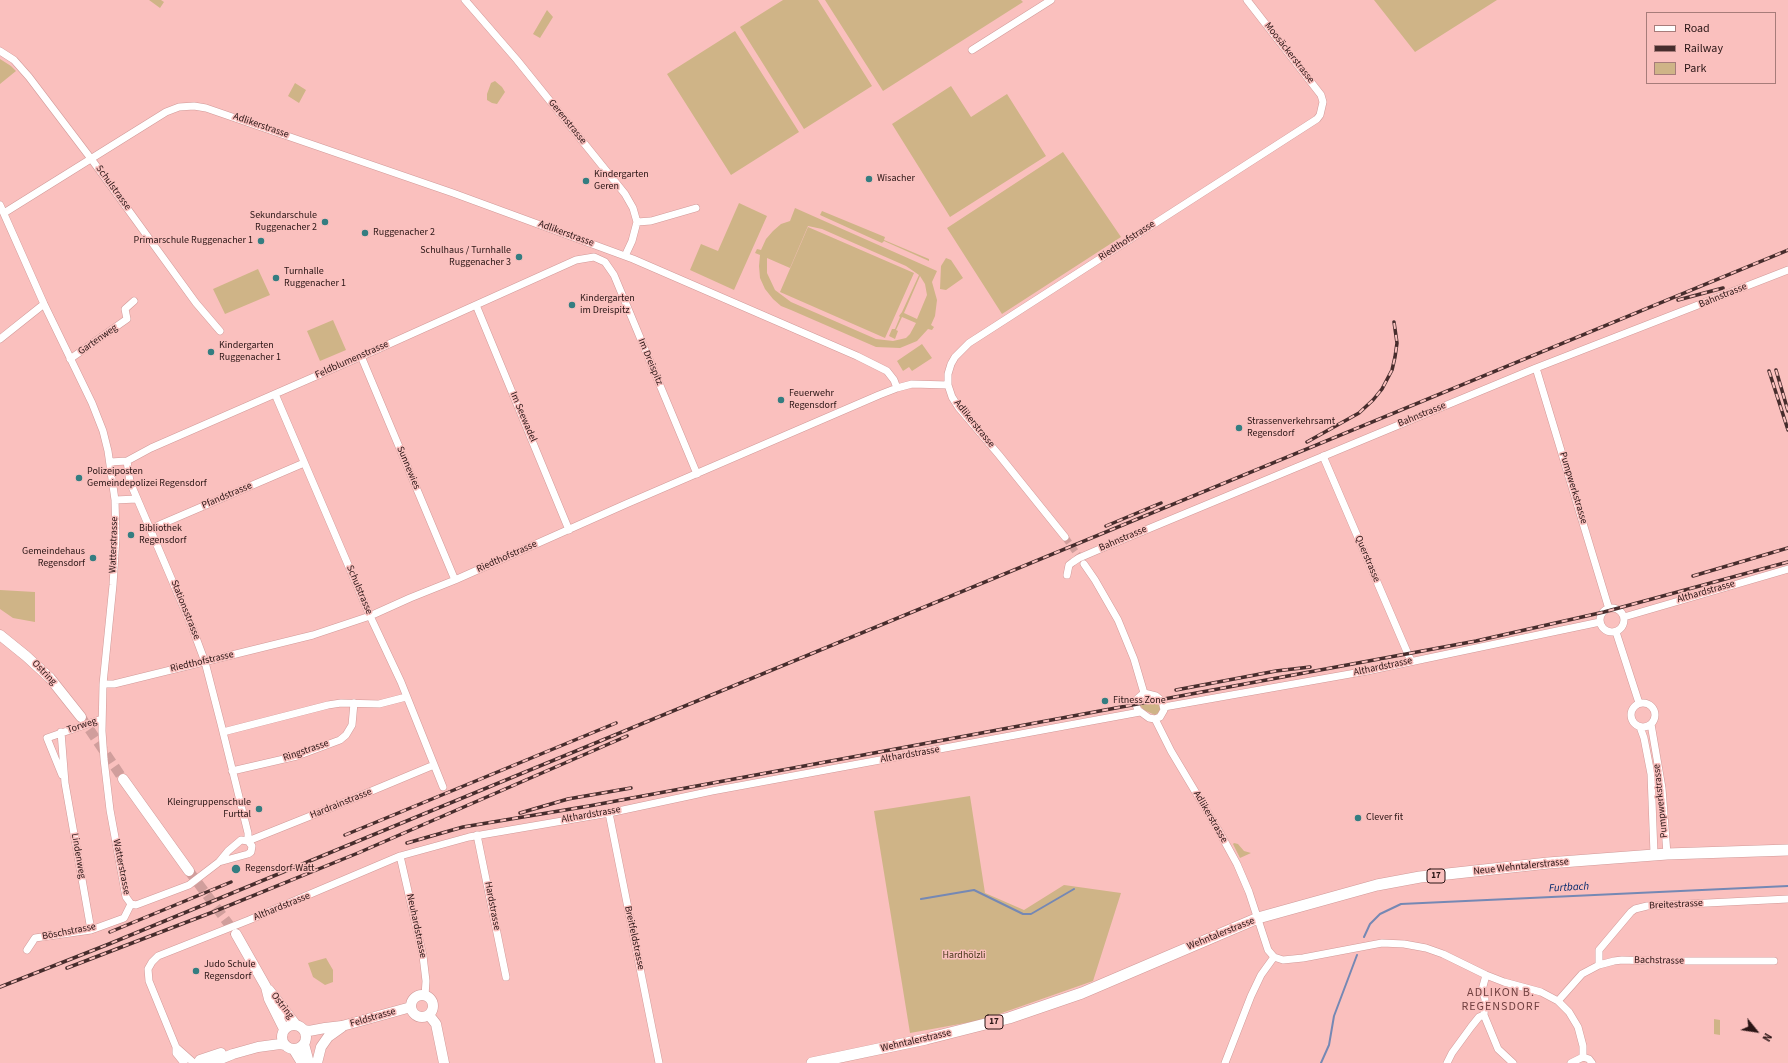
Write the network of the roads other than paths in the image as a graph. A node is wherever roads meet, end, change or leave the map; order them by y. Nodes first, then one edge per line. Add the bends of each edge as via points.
1 (465, 0) edge
2 (1051, 0) edge
3 (1247, 0) edge
4 (972, 50) dead end
5 (0, 51) edge
6 (1322, 109) joint
7 (92, 160) junction
8 (0, 205) edge
9 (696, 208) dead end
10 (4, 213) junction
11 (636, 222) junction
12 (625, 256) junction
13 (594, 257) joint
14 (1788, 270) edge
15 (134, 301) dead end
16 (44, 304) junction
17 (476, 305) junction
18 (220, 331) dead end
19 (0, 339) edge
20 (361, 356) junction
21 (70, 359) junction
22 (1536, 368) junction
23 (948, 385) junction
24 (897, 388) junction
25 (275, 394) junction
26 (1323, 456) junction
27 (127, 461) junction
28 (110, 462) junction
29 (304, 462) junction
30 (697, 474) junction
31 (137, 498) junction
32 (115, 500) junction
33 (150, 529) junction
34 (569, 530) junction
35 (1065, 538) tunnel mouth
36 (1084, 564) tunnel mouth
37 (1788, 569) edge
38 (1067, 575) dead end
39 (456, 580) junction
40 (1609, 609) junction
41 (370, 616) junction
42 (1624, 617) junction
43 (1600, 622) junction
44 (1616, 632) junction
45 (0, 634) edge
46 (1411, 661) junction
47 (205, 662) junction
48 (103, 684) junction
49 (1144, 693) junction
50 (406, 697) junction
51 (354, 703) junction
52 (1639, 703) junction
53 (1164, 707) junction
54 (1140, 712) junction
55 (81, 717) tunnel mouth
56 (102, 719) junction
57 (1155, 719) junction
58 (1651, 724) junction
59 (1640, 727) junction
60 (61, 732) junction
61 (223, 732) junction
62 (434, 764) junction
63 (232, 771) junction
64 (123, 779) tunnel mouth
65 (65, 783) junction
66 (443, 787) dead end
67 (609, 813) junction
68 (477, 835) junction
69 (248, 840) junction
70 (1788, 850) edge
71 (1654, 854) junction
72 (1667, 854) junction
73 (400, 856) junction
74 (219, 862) junction
75 (189, 871) tunnel mouth
76 (1788, 899) edge
77 (131, 904) junction
78 (1258, 918) junction
79 (91, 930) junction
80 (236, 934) tunnel mouth
81 (27, 950) dead end
82 (1274, 957) junction
83 (1774, 961) dead end
84 (1599, 965) junction
85 (1486, 975) junction
86 (506, 977) dead end
87 (266, 987) junction
88 (425, 996) junction
89 (1558, 1001) junction
90 (411, 1007) junction
91 (429, 1015) junction
92 (1484, 1015) junction
93 (338, 1027) junction
94 (300, 1028) junction
95 (283, 1032) junction
96 (305, 1043) junction
97 (284, 1045) junction
98 (176, 1047) junction
99 (258, 1047) junction
100 (294, 1050) junction
101 (233, 1054) junction
102 (1583, 1057) junction
103 (184, 1063) edge
104 (194, 1063) edge
105 (198, 1063) edge
106 (211, 1063) edge
107 (302, 1063) edge
108 (309, 1063) edge
109 (317, 1063) edge
110 (444, 1063) edge
111 (660, 1063) edge
112 (812, 1063) edge
113 (1226, 1063) edge
114 (1447, 1063) edge
115 (1513, 1063) edge
116 (1571, 1063) edge
117 (1592, 1063) edge

1 - 11 street, Gerenstrasse via 625,194 633,208
2 - 4 street
3 - 6 street, Moosäckerstrasse via 1321,94
5 - 7 street, Schulstrasse via 14,60 29,77
6 - 23 street, Riedthofstrasse via 1310,125 969,343 950,364
7 - 10 street, Adlikerstrasse
7 - 12 street, Adlikerstrasse via 166,112 179,107 206,108 309,142
7 - 18 street, Schulstrasse via 196,303
8 - 10 street, Watterstrasse
9 - 11 street via 651,221
10 - 16 street, Watterstrasse
11 - 12 street, Gerenstrasse via 632,241
12 - 24 street, Adlikerstrasse via 857,356 887,371
13 - 17 street, Feldblumenstrasse via 576,260
13 - 30 street, Im Dreispitz via 605,262 614,275
14 - 22 street, Bahnstrasse
15 - 21 street, Gartenweg via 125,309 127,319
16 - 19 street
16 - 21 street, Watterstrasse
17 - 20 street, Feldblumenstrasse
17 - 34 street, Im Seewadel
20 - 25 street, Feldblumenstrasse
20 - 39 street, Sunnewies
21 - 28 street, Watterstrasse via 103,431
22 - 26 street, Bahnstrasse
22 - 40 street, Pumpwerkstrasse
23 - 24 street via 912,384
23 - 35 street, Adlikerstrasse via 959,408
24 - 30 street, Riedthofstrasse
25 - 27 street, Feldblumenstrasse
25 - 29 street, Schulstrasse
26 - 38 street, Bahnstrasse via 1079,558 1069,566
26 - 46 street, Querstrasse
27 - 28 street, Feldblumenstrasse
27 - 31 street, Stationsstrasse via 130,482
28 - 32 street, Watterstrasse
29 - 33 street, Pfandstrasse
29 - 41 street, Schulstrasse
30 - 34 street, Riedthofstrasse
31 - 32 street
31 - 33 street, Stationsstrasse
32 - 48 street, Watterstrasse via 113,585
33 - 47 street, Stationsstrasse
34 - 39 street, Riedthofstrasse
36 - 49 street via 1118,620
37 - 42 street, Althardstrasse
39 - 41 street, Riedthofstrasse
40 - 42 street via 1618,610
40 - 43 street via 1601,615
41 - 47 street, Riedthofstrasse via 313,635
41 - 50 street, Schulstrasse
42 - 44 street via 1623,624
43 - 44 street via 1606,630
43 - 46 street, Althardstrasse
44 - 52 street
45 - 55 main road, Ostring via 50,678
46 - 53 street, Althardstrasse
47 - 48 street, Riedthofstrasse via 114,684
47 - 61 street, Stationsstrasse
48 - 56 street, Watterstrasse
49 - 53 street via 1156,696
49 - 54 street via 1136,702
50 - 51 street via 379,704
50 - 62 street, Schulstrasse
51 - 61 street via 328,705
51 - 63 street, Ringstrasse via 352,725 340,740 297,756
52 - 58 street, Pumpwerkstrasse via 1648,704 1654,711
52 - 59 street, Pumpwerkstrasse via 1633,708 1630,716 1633,723
53 - 57 street via 1162,716
54 - 57 street
54 - 67 street, Althardstrasse via 720,789
56 - 60 street, Torweg
56 - 77 street, Watterstrasse via 110,810 126,897
57 - 78 street, Adlikerstrasse via 1237,864
58 - 59 street
58 - 72 street, Pumpwerkstrasse via 1662,788
59 - 71 street, Pumpwerkstrasse via 1652,774
60 - 65 street, Lindenweg
60 - 65 street, Lindenweg via 48,738
61 - 63 street, Stationsstrasse
62 - 66 street, Schulstrasse
62 - 69 street, Hardrainstrasse via 338,806
63 - 69 street, Stationsstrasse
64 - 75 main road
65 - 79 street, Lindenweg
67 - 68 street, Althardstrasse
67 - 111 street, Breitfeldstrasse
68 - 73 street, Althardstrasse
68 - 86 street, Hardstrasse
69 - 74 street, Hardrainstrasse via 236,843
69 - 74 street, Hardrainstrasse via 252,846 251,852
70 - 72 main road, Neue Wehntalerstrasse / 17
71 - 72 main road, Neue Wehntalerstrasse / 17
71 - 78 main road, Neue Wehntalerstrasse / 17 via 1420,877 1377,885
73 - 88 street, Neuhardstrasse via 423,956
73 - 98 street, Althardstrasse via 158,956 148,969 149,982
74 - 77 street, Hardrainstrasse via 189,885 136,905
76 - 84 street, Breitestrasse via 1647,906 1635,909 1599,950
77 - 79 street, Böschstrasse via 124,918
78 - 82 street, Wehntalerstrasse via 1268,950
78 - 112 main road, Wehntalerstrasse / 17 via 1124,976 1038,1008 926,1039
79 - 81 street, Böschstrasse via 35,938
80 - 87 main road, Ostring
82 - 85 street via 1283,960 1372,944 1404,944 1443,954
82 - 113 street via 1250,996
83 - 84 street, Bachstrasse via 1622,960
84 - 89 street, Bachstrasse via 1582,974
85 - 89 street via 1541,992
85 - 92 street via 1482,990 1485,999
87 - 94 main road, Ostring
87 - 95 main road, Ostring
88 - 90 main road via 415,998
88 - 91 main road via 430,999 433,1006
89 - 102 street via 1569,1012 1578,1027
90 - 91 main road via 413,1013 419,1017
90 - 93 main road, Feldstrasse
91 - 110 main road via 436,1024
92 - 114 street via 1471,1027
92 - 115 street via 1498,1049
93 - 94 main road, Feldstrasse via 309,1031
93 - 96 main road, Feldstrasse
93 - 109 main road via 321,1047
94 - 95 main road via 290,1026
94 - 96 main road
95 - 97 main road
95 - 99 main road
96 - 100 main road
96 - 108 main road
97 - 99 main road
97 - 100 main road
98 - 103 street, Althardstrasse via 178,1057
98 - 104 street, Althardstrasse
99 - 101 main road
100 - 107 main road
101 - 105 main road via 221,1053
101 - 106 main road
102 - 116 street
102 - 117 street

